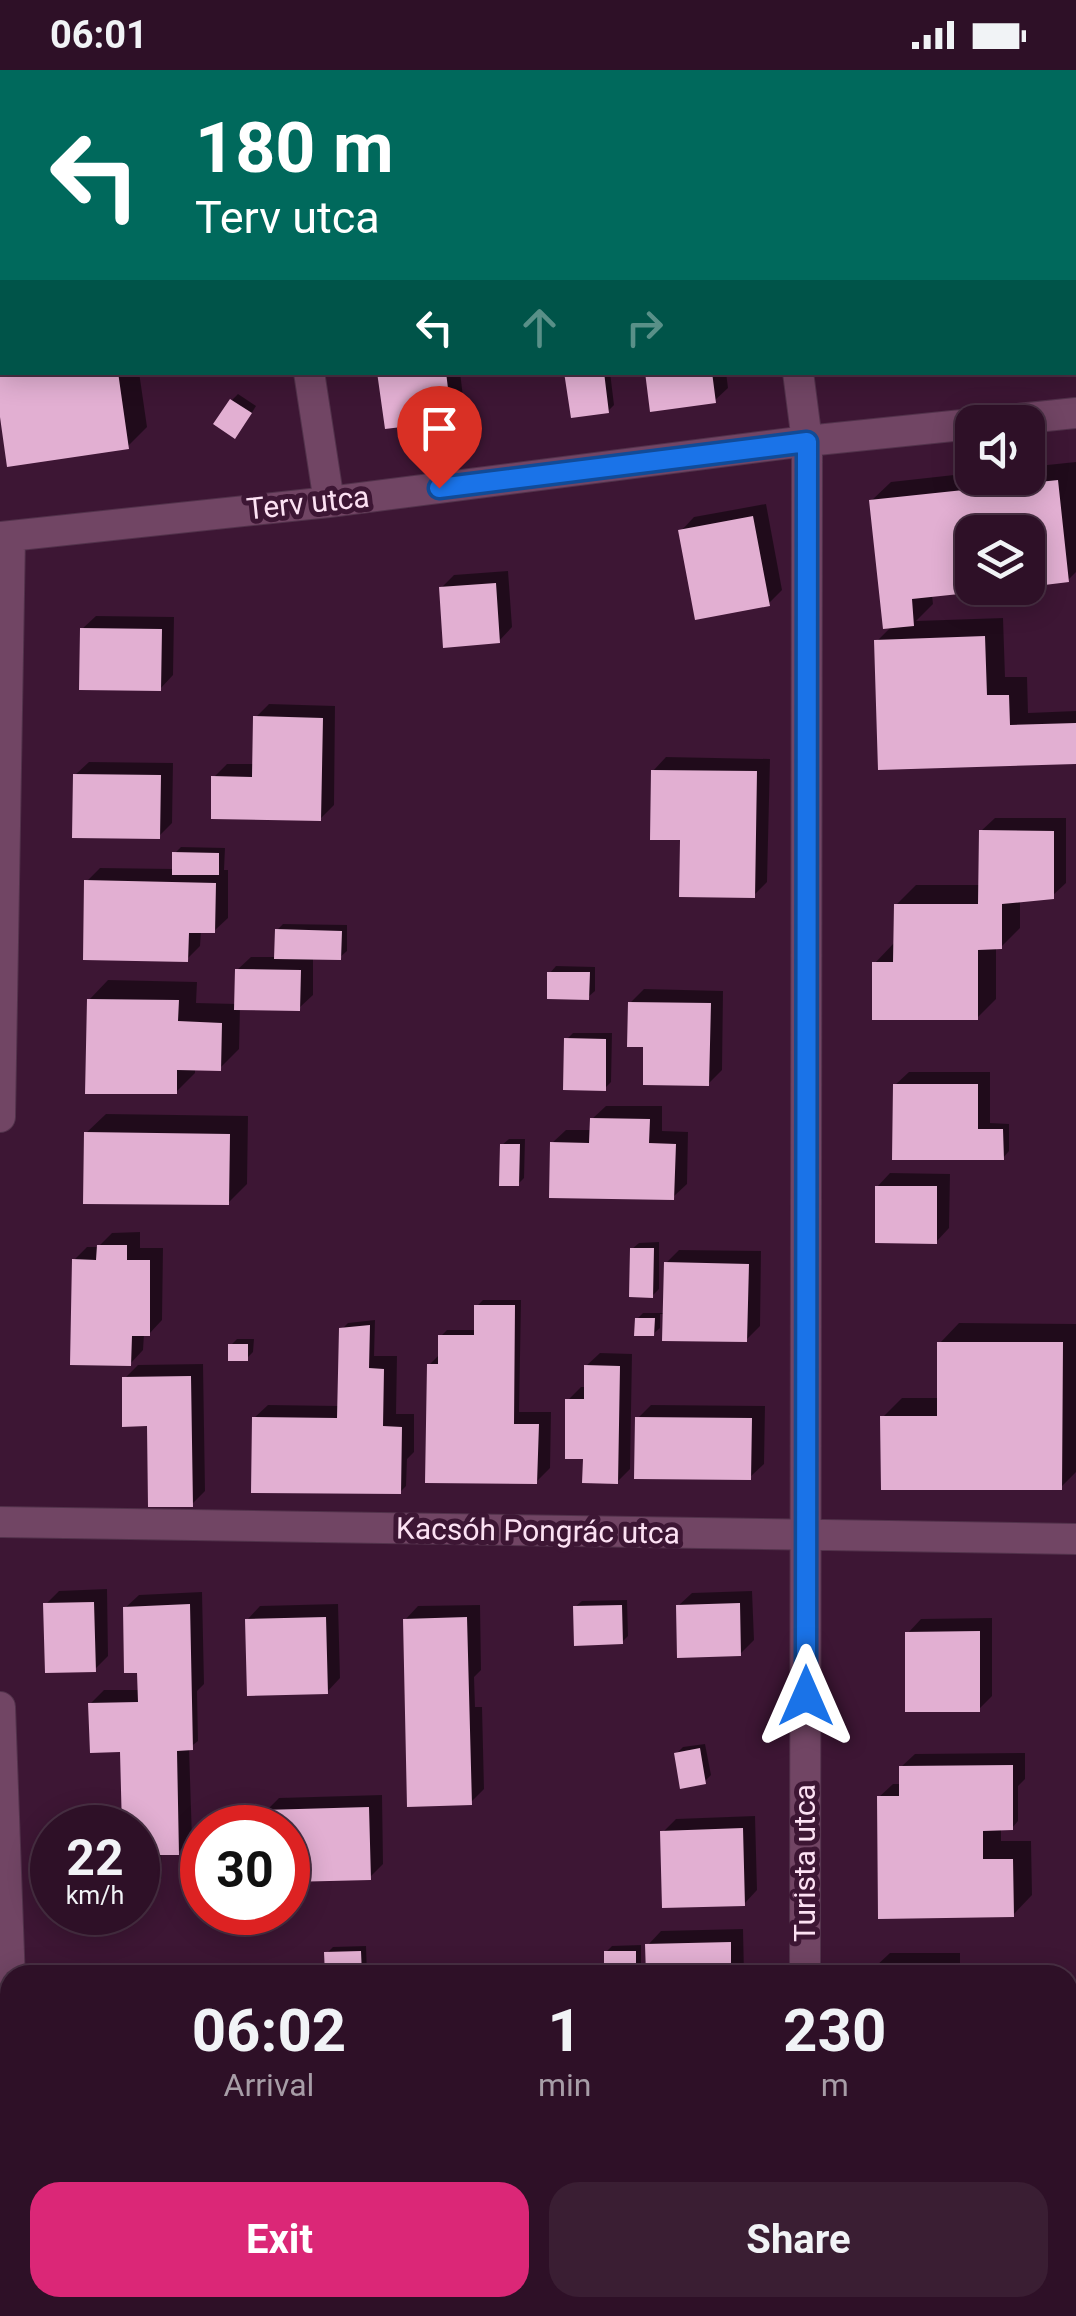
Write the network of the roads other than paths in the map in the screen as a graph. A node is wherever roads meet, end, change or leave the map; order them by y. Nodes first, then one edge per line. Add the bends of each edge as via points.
1 (309, 375) edge
2 (798, 375) edge
3 (1076, 413) edge
4 (1045, 416) edge
5 (955, 426) edge
6 (807, 442) junction
7 (329, 502) junction
8 (5, 536) edge
9 (0, 1118) edge
10 (0, 1522) edge
11 (807, 1536) junction
12 (1076, 1539) edge
13 (0, 1707) edge
14 (9, 1965) edge
15 (805, 1965) edge

1 - 7 street
2 - 6 street, Turista utca
3 - 4 street
5 - 6 street, Terv utca
6 - 7 street, Terv utca
6 - 11 street, Turista utca
7 - 8 street, Terv utca
8 - 9 street
10 - 11 street, Kacsóh Pongrác utca
11 - 12 street, Kacsóh Pongrác utca
11 - 15 street, Turista utca
13 - 14 street

